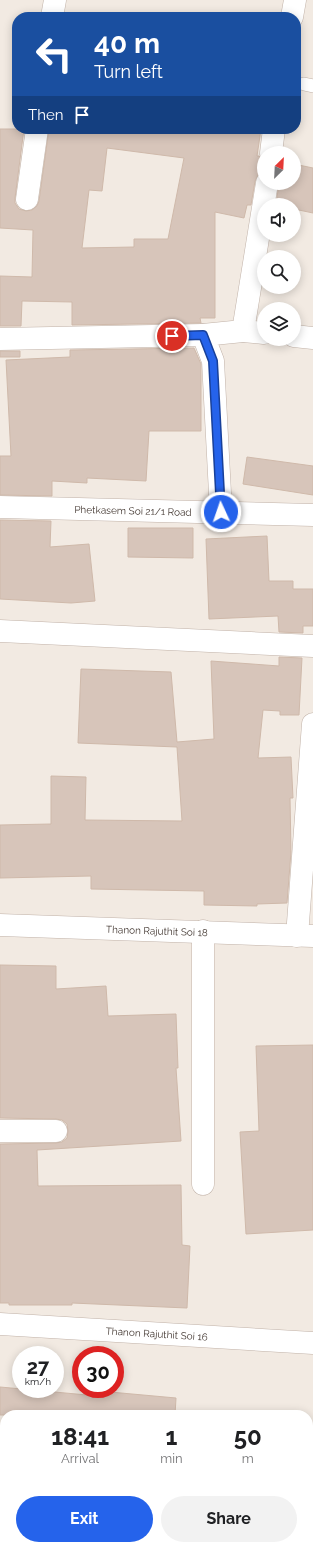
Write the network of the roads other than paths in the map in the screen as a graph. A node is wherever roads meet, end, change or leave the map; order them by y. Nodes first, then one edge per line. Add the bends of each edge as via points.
1 (55, 0) edge
2 (295, 0) edge
3 (53, 12) edge
4 (293, 12) edge
5 (36, 134) edge
6 (273, 134) edge
7 (272, 146) edge
8 (266, 190) edge
9 (27, 199) dead end
10 (243, 331) junction
11 (257, 332) edge
12 (203, 335) junction
13 (301, 337) edge
14 (313, 338) edge
15 (0, 340) edge
16 (0, 507) edge
17 (221, 512) junction
18 (313, 515) edge
19 (0, 631) edge
20 (313, 646) edge
21 (313, 724) edge
22 (0, 925) edge
23 (203, 931) junction
24 (305, 936) edge
25 (0, 1131) edge
26 (56, 1131) dead end
27 (203, 1184) dead end
28 (0, 1324) edge
29 (313, 1343) edge

1 - 3 street
2 - 4 street
5 - 9 street
6 - 7 street
8 - 10 street
10 - 11 street
10 - 12 street
12 - 15 street
12 - 17 street via 213,361
13 - 14 street
16 - 17 street, Phetkasem Soi 21/1 Road
17 - 18 street, Phetkasem Soi 21/1 Road
19 - 20 street
21 - 24 street
22 - 23 street, Thanon Rajuthit Soi 18
23 - 24 street, Thanon Rajuthit Soi 18
23 - 27 street
25 - 26 street
28 - 29 street, Thanon Rajuthit Soi 16

